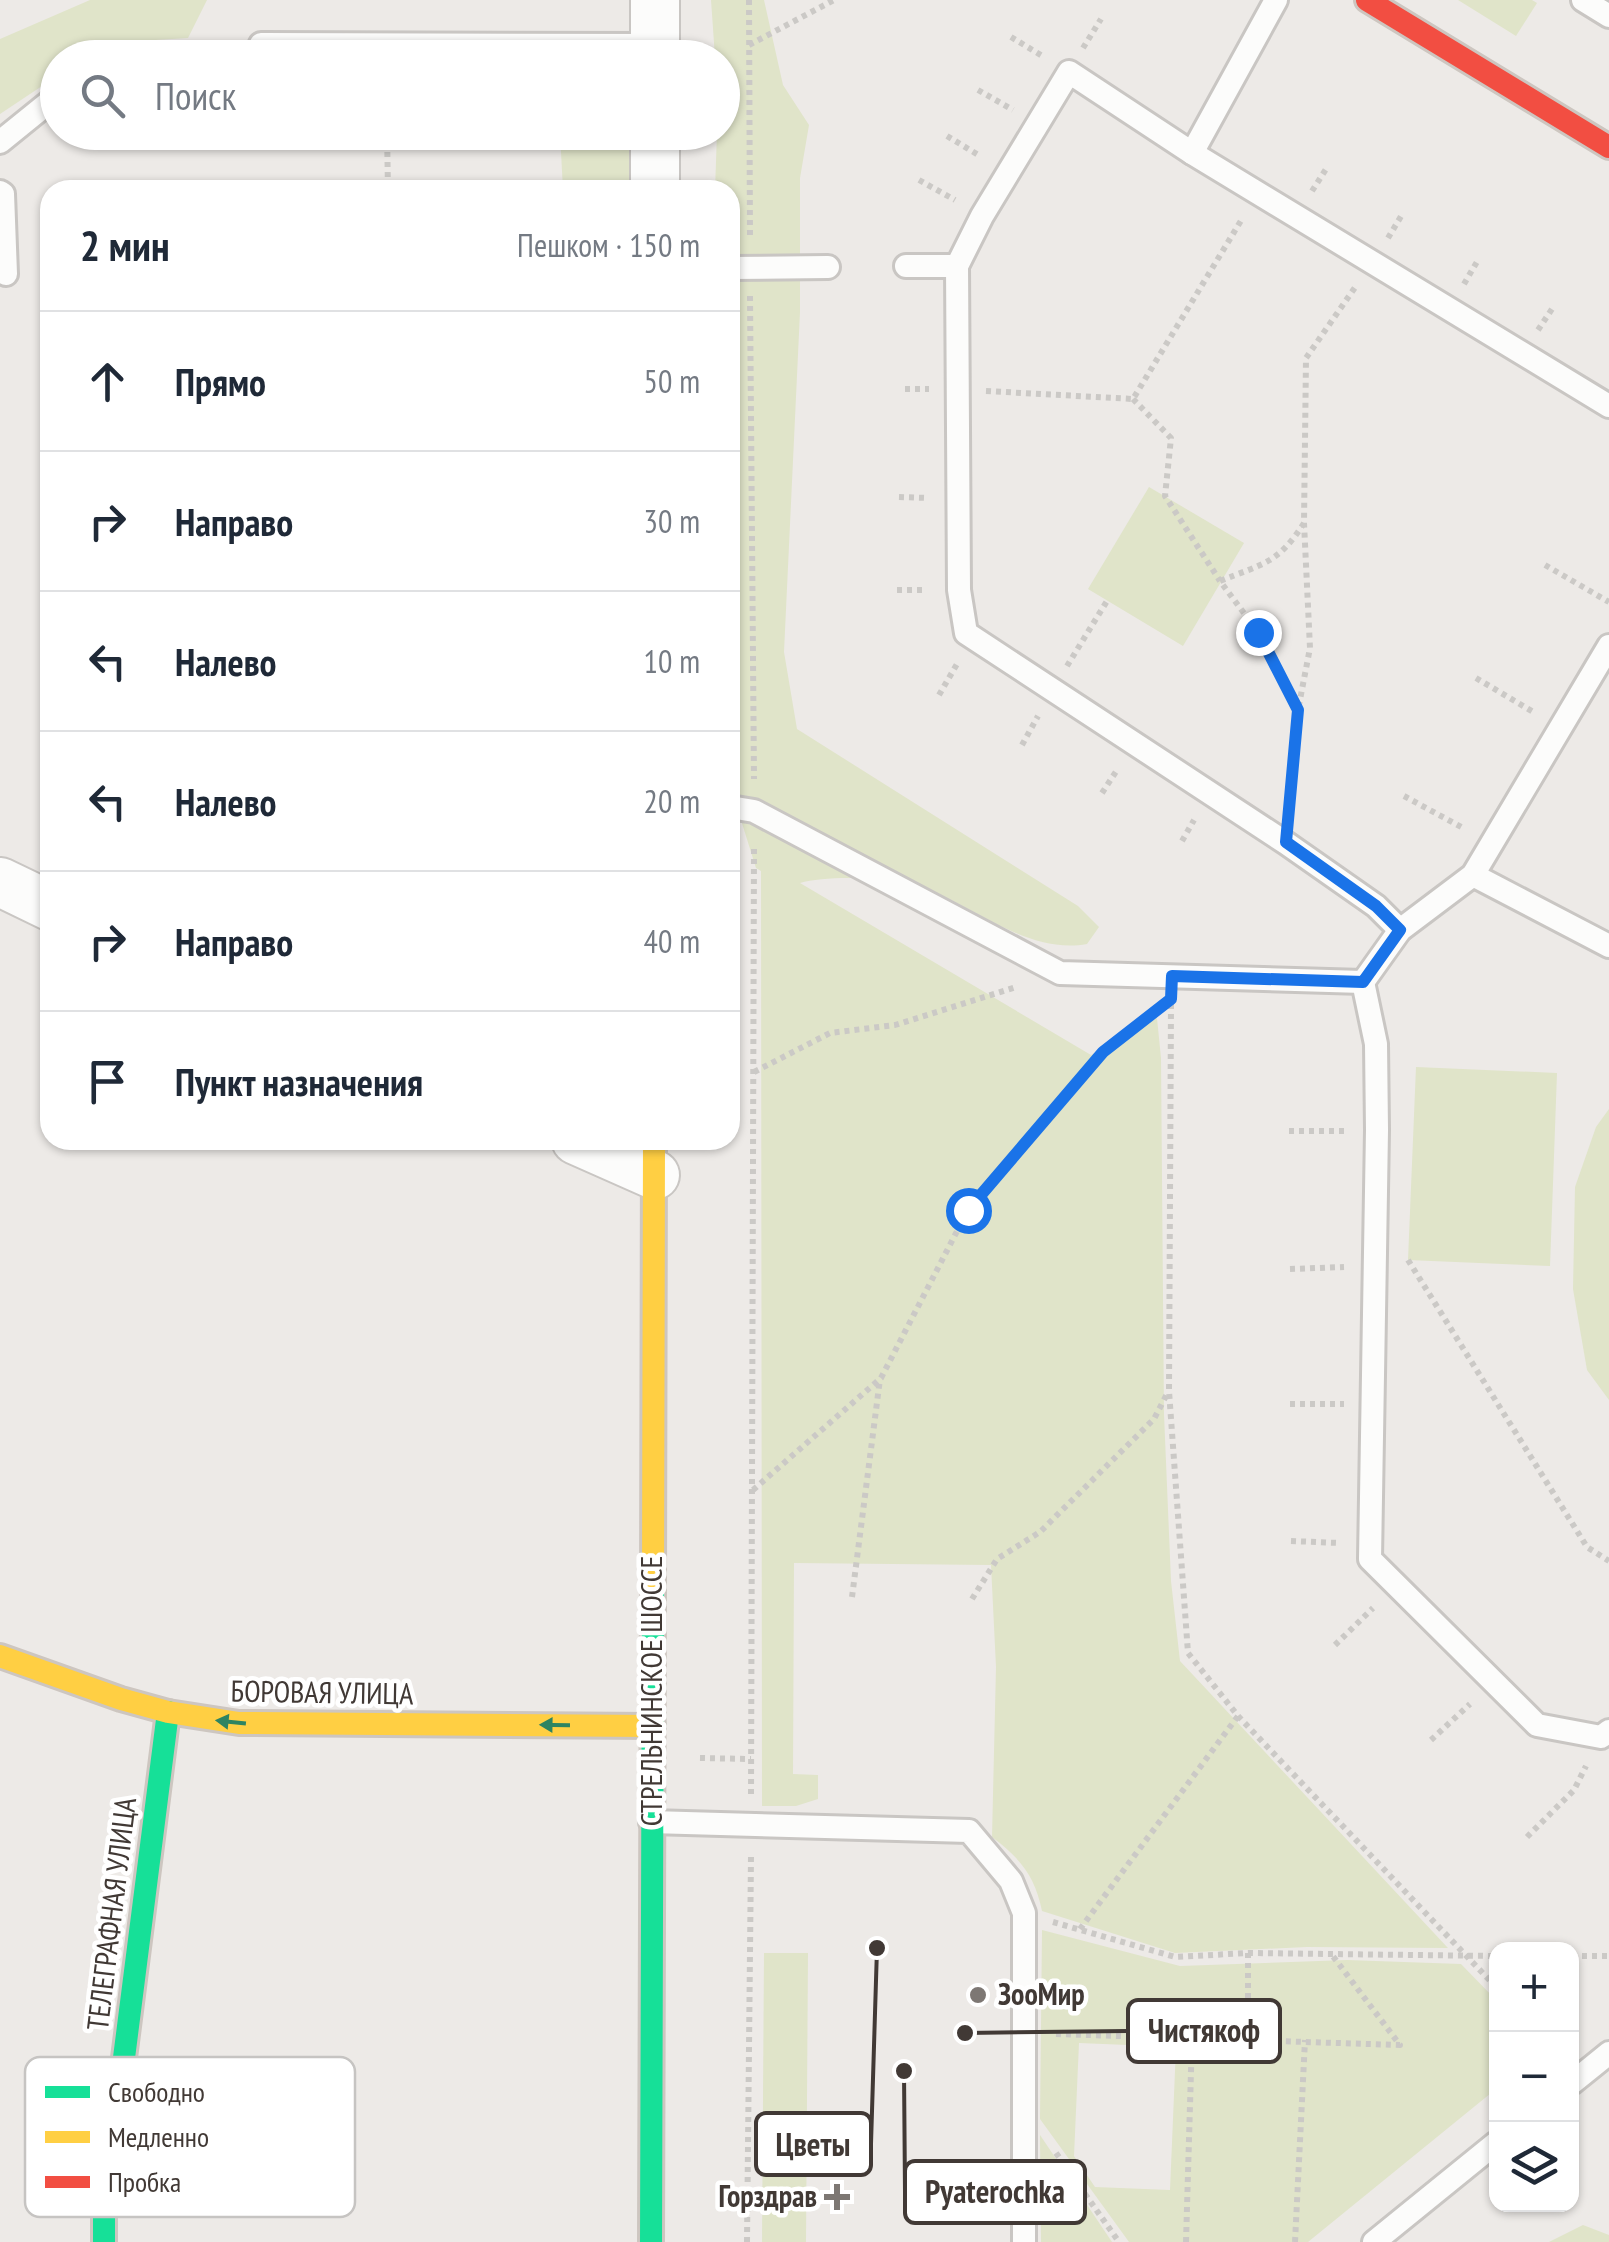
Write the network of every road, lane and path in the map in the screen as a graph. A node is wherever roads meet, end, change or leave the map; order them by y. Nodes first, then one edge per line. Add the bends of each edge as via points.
1 (749, 0) edge
2 (834, 0) edge
3 (1276, 0) edge
4 (1367, 0) edge
5 (1584, 0) edge
6 (1609, 16) edge
7 (655, 34) edge
8 (419, 40) edge
9 (749, 45) junction
10 (40, 109) edge
11 (0, 142) edge
12 (1609, 148) edge
13 (387, 150) edge
14 (655, 150) edge
15 (1192, 153) junction
16 (388, 180) edge
17 (655, 180) edge
18 (919, 180) dead end
19 (1259, 190) junction
20 (0, 192) edge
21 (982, 216) junction
22 (1373, 261) junction
23 (828, 266) dead end
24 (906, 266) dead end
25 (958, 266) junction
26 (740, 267) edge
27 (6, 274) dead end
28 (958, 390) junction
29 (1133, 399) junction
30 (1609, 406) edge
31 (1304, 523) junction
32 (1545, 566) dead end
33 (1220, 580) junction
34 (1108, 600) dead end
35 (1609, 602) edge
36 (1609, 646) edge
37 (1476, 678) dead end
38 (1052, 689) junction
39 (1298, 710) junction
40 (1560, 728) junction
41 (1404, 796) dead end
42 (740, 809) edge
43 (754, 811) junction
44 (1286, 842) junction
45 (1492, 844) junction
46 (1474, 875) junction
47 (0, 882) edge
48 (40, 901) edge
49 (1400, 930) junction
50 (1608, 944) edge
51 (1060, 974) junction
52 (1363, 982) junction
53 (754, 1072) junction
54 (1377, 1130) junction
55 (1289, 1131) dead end
56 (622, 1150) edge
57 (654, 1157) edge
58 (1376, 1208) junction
59 (1375, 1266) junction
60 (1290, 1269) dead end
61 (881, 1378) junction
62 (1169, 1391) junction
63 (1290, 1404) dead end
64 (1372, 1404) junction
65 (753, 1490) junction
66 (1291, 1540) dead end
67 (1370, 1545) junction
68 (1609, 1561) edge
69 (1396, 1585) junction
70 (852, 1597) dead end
71 (972, 1599) dead end
72 (1335, 1646) dead end
73 (0, 1656) edge
74 (1494, 1682) junction
75 (168, 1712) junction
76 (1238, 1716) junction
77 (653, 1726) junction
78 (1605, 1734) edge
79 (1430, 1740) dead end
80 (651, 1822) junction
81 (751, 1826) junction
82 (1527, 1837) dead end
83 (1248, 1954) junction
84 (1332, 1954) junction
85 (1467, 1956) junction
86 (1489, 1956) edge
87 (1579, 1956) edge
88 (1609, 1956) edge
89 (1489, 1980) edge
90 (1025, 2034) junction
91 (1192, 2037) junction
92 (1248, 2038) junction
93 (1306, 2040) junction
94 (1609, 2053) edge
95 (124, 2057) edge
96 (1579, 2077) edge
97 (1024, 2107) junction
98 (1489, 2149) edge
99 (105, 2217) edge
100 (104, 2242) edge
101 (652, 2242) edge
102 (747, 2242) edge
103 (1024, 2242) edge
104 (1119, 2242) edge
105 (1186, 2242) edge
106 (1295, 2242) edge
107 (1374, 2242) edge

1 - 9 path
2 - 9 path
3 - 15 lane
4 - 12 street
5 - 6 lane
7 - 8 lane
9 - 26 path
10 - 11 lane
13 - 16 path
14 - 17 street
15 - 19 lane
15 - 21 lane via 1069,72
18 - 21 path
19 - 22 lane
19 - 29 path
20 - 27 lane
21 - 25 lane
22 - 30 lane
22 - 31 path via 1306,358
23 - 26 lane
24 - 25 lane
25 - 28 lane
26 - 43 path
28 - 29 path
28 - 38 lane via 958,590 966,632
29 - 33 path via 1171,438 1165,496
31 - 33 path via 1273,561
31 - 39 path via 1310,648
32 - 35 path
33 - 39 path via 1258,632
34 - 38 path
36 - 40 lane
37 - 40 path
38 - 44 lane
39 - 44 path
40 - 45 lane
41 - 45 path
42 - 43 lane
43 - 51 lane
43 - 53 path
44 - 49 lane
45 - 46 lane
46 - 49 lane
46 - 50 lane
47 - 48 street
49 - 52 lane
51 - 52 lane
51 - 53 path via 895,1025 830,1032
52 - 54 lane via 1376,1044
53 - 65 path
54 - 55 path
54 - 58 lane
56 - 57 street
57 - 77 street, СТРЕЛЬНИНСКОЕ ШОССЕ
58 - 59 lane
58 - 68 path via 1587,1546
59 - 60 path
59 - 64 lane
61 - 62 path via 968,1210 1103,1052 1171,999
61 - 65 path
61 - 70 path
62 - 71 path via 1154,1419 1040,1532 997,1560
62 - 76 path via 1188,1654
63 - 64 path
64 - 67 lane
65 - 81 path
66 - 67 path
67 - 69 lane via 1370,1559
69 - 72 path
69 - 74 lane
73 - 75 street, БОРОВАЯ УЛИЦА
74 - 78 lane via 1537,1725
74 - 79 path
77 -> 75 street, БОРОВАЯ УЛИЦА via 316,1726
75 - 95 street, ТЕЛЕГРАФНАЯ УЛИЦА
76 - 83 path via 1080,1929 1175,1957
76 - 85 path
77 - 80 street, СТРЕЛЬНИНСКОЕ ШОССЕ
78 - 82 path via 1574,1790
80 - 81 lane
80 - 101 street, СТРЕЛЬНИНСКОЕ ШОССЕ
81 - 90 lane via 969,1831 1011,1880 1024,1913
81 - 102 path
83 - 84 path
83 - 92 path
84 - 85 path
84 - 93 path via 1400,2045
85 - 86 path
85 - 89 path
87 - 88 path
90 - 91 path
90 - 97 lane
91 - 92 path
91 - 105 path
92 - 93 path
93 - 106 path
94 - 96 lane
97 - 103 lane
97 - 104 path
98 - 107 lane
99 - 100 street, ТЕЛЕГРАФНАЯ УЛИЦА

